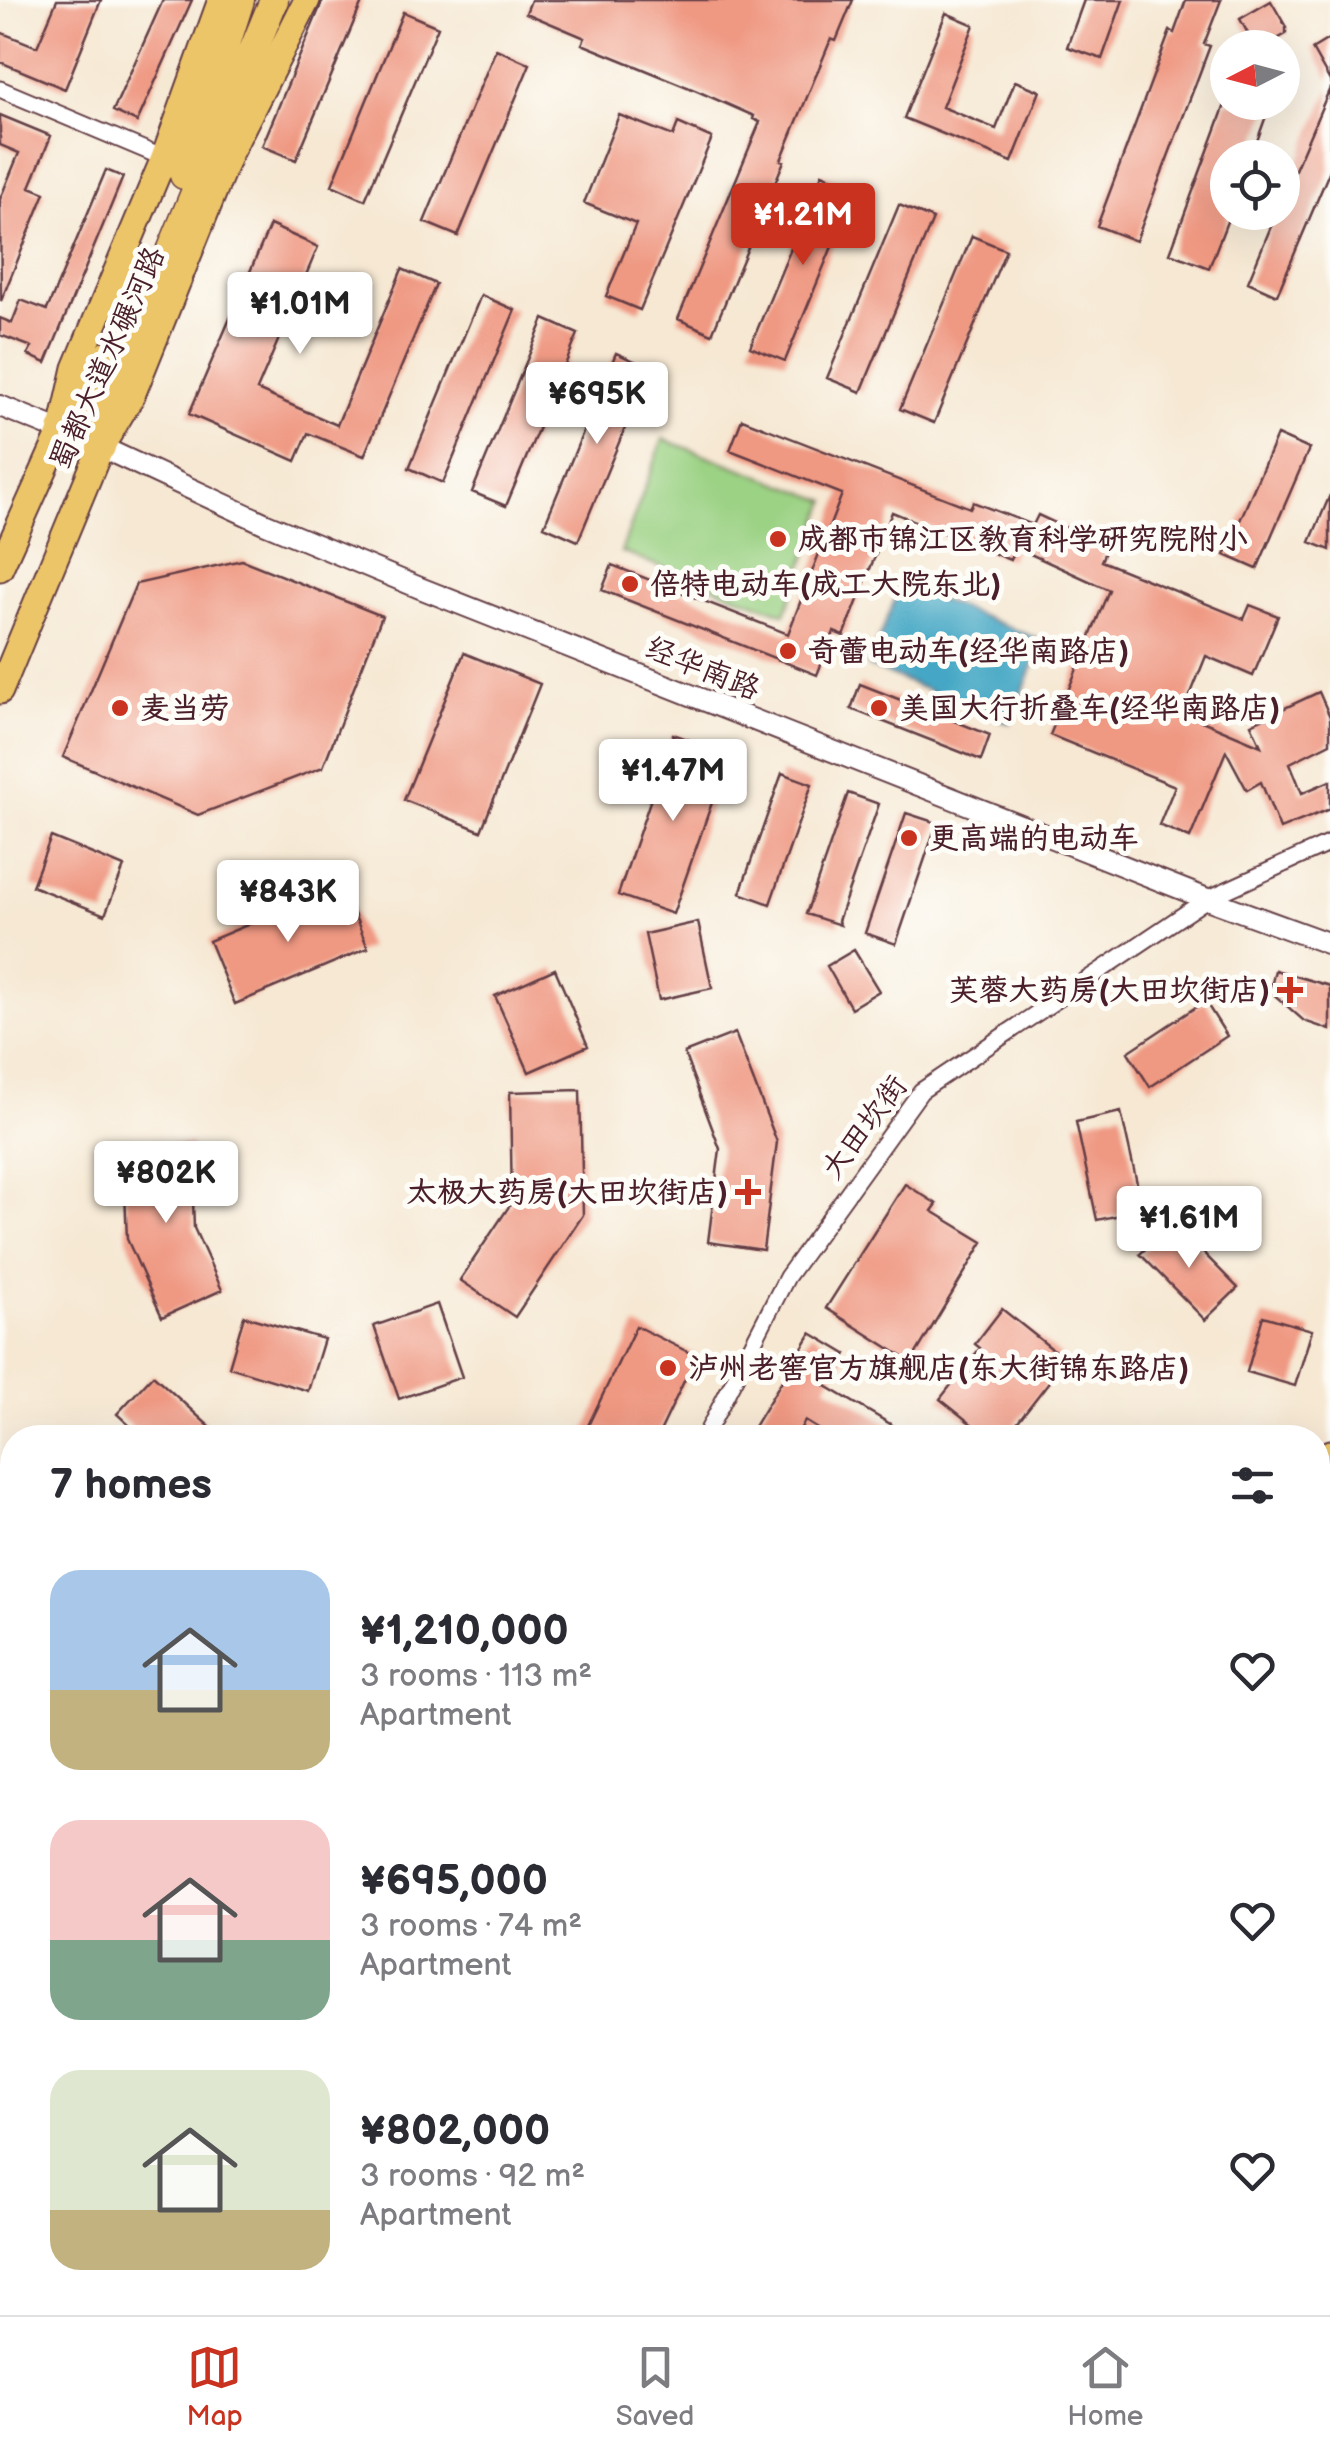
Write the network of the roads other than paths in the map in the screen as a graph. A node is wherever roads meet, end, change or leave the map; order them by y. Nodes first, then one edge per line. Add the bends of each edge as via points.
1 (221, 0) edge
2 (240, 0) edge
3 (253, 0) edge
4 (274, 0) edge
5 (290, 0) edge
6 (307, 0) edge
7 (0, 89) edge
8 (215, 143) junction
9 (174, 166) junction
10 (0, 406) edge
11 (62, 430) junction
12 (101, 447) junction
13 (0, 568) edge
14 (0, 692) edge
15 (1330, 843) edge
16 (1207, 898) junction
17 (1330, 944) edge
18 (711, 1425) edge

1 - 9 main road
2 - 9 highway
3 - 9 highway
4 - 8 highway
5 - 8 highway
6 - 12 main road, 蜀都大道水碾河路 via 229,154 132,395
7 - 9 street
8 - 12 highway via 116,388
9 - 11 highway via 99,381
10 - 11 street, 经华南路
11 - 12 street, 经华南路
11 - 13 main road, 蜀都大道水碾河路
12 - 14 main road, 蜀都大道水碾河路
12 - 16 street, 经华南路 via 403,580
15 - 16 street, 大田坎街
16 - 17 street, 经华南路
16 - 18 street, 大田坎街 via 921,1090 787,1277

